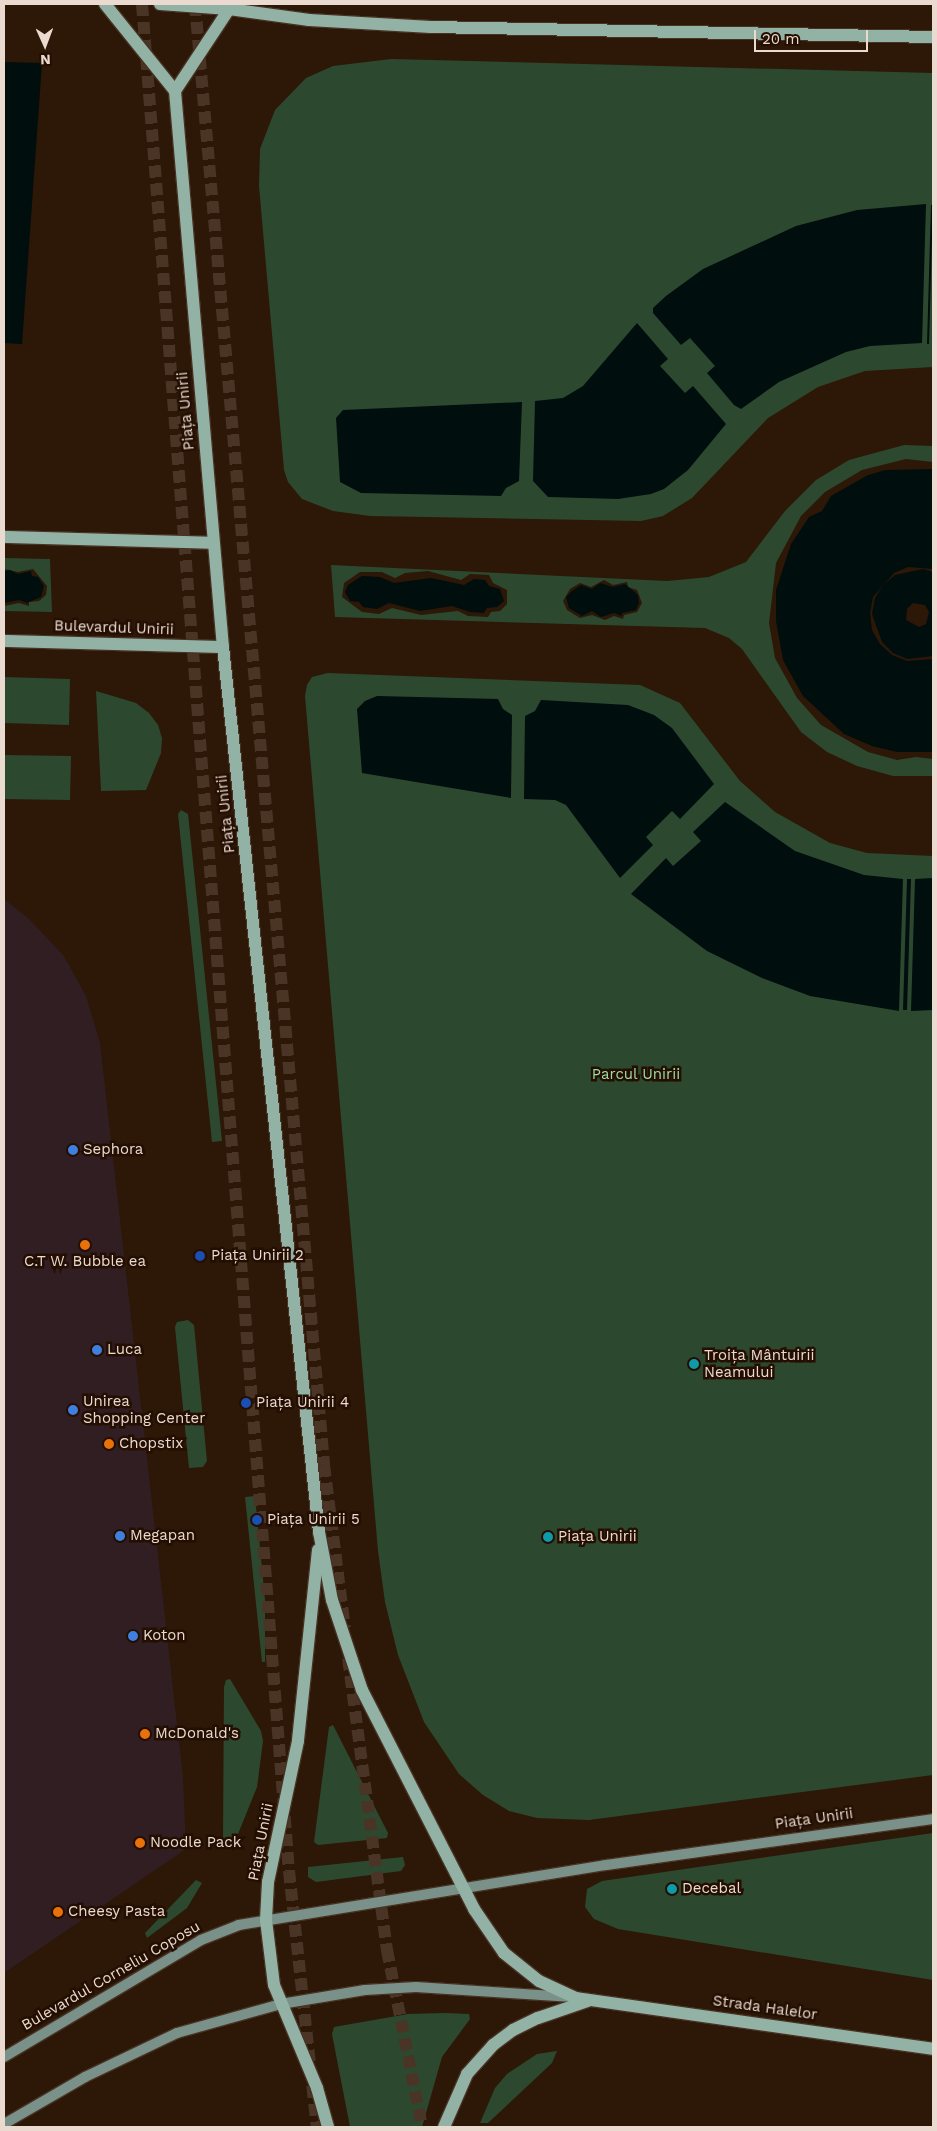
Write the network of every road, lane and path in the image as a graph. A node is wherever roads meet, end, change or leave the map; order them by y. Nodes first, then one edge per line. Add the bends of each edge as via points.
1 (105, 4) edge
2 (160, 4) edge
3 (229, 6) edge
4 (933, 37) edge
5 (175, 91) junction
6 (4, 537) edge
7 (213, 543) junction
8 (4, 641) edge
9 (223, 647) junction
10 (319, 1532) junction
11 (933, 1819) edge
12 (462, 1888) junction
13 (266, 1920) junction
14 (576, 1998) junction
15 (593, 2000) junction
16 (281, 2004) junction
17 (933, 2049) edge
18 (4, 2057) edge
19 (4, 2124) edge
20 (328, 2127) edge
21 (444, 2127) edge

1 - 5 main road
2 - 3 main road
3 - 4 main road via 310,20 431,27
3 - 5 main road
5 - 7 main road, Piața Unirii
6 - 7 main road
7 - 9 main road, Piața Unirii
8 - 9 main road, Bulevardul Unirii
9 - 10 main road, Piața Unirii
10 - 12 main road, Piața Unirii via 332,1600 362,1690
10 - 13 main road, Piața Unirii via 314,1608 298,1741 268,1882
11 - 12 main road, Piața Unirii
12 - 13 main road, Piața Unirii
12 - 14 main road, Piața Unirii via 504,1953 539,1981
13 - 16 main road, Piața Unirii via 270,1966
13 - 18 main road, Bulevardul Corneliu Coposu via 239,1925 201,1940
14 - 15 main road, Piața Unirii
14 - 16 main road, Piața Unirii via 416,1987 365,1990
15 - 17 main road, Strada Halelor
15 - 21 main road via 538,2018 493,2044 467,2074
16 - 19 main road via 177,2033 85,2076
16 - 20 main road via 302,2049

